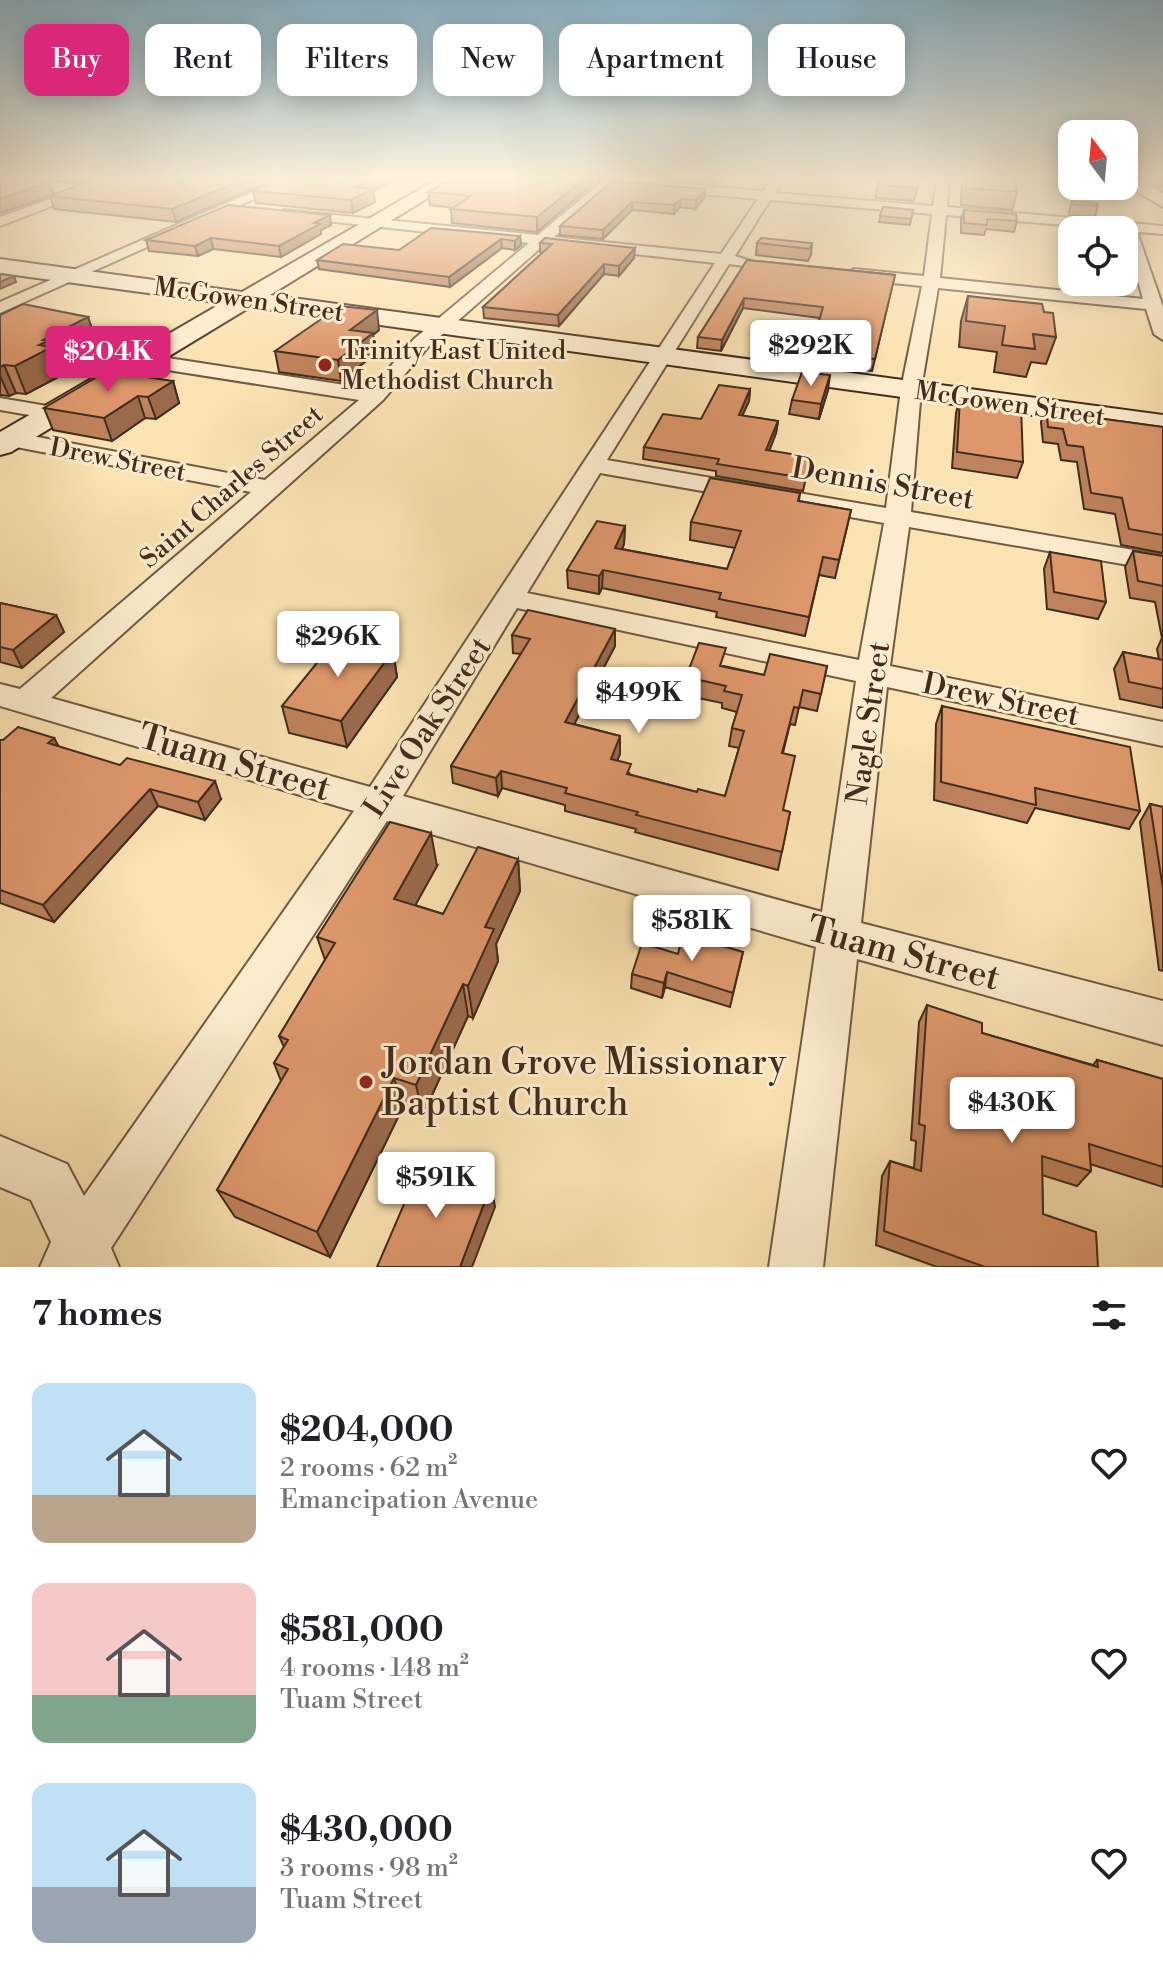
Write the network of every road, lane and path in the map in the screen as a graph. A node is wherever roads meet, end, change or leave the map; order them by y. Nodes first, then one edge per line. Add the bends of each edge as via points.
1 (153, 239) edge
2 (347, 239) edge
3 (535, 239) edge
4 (750, 239) edge
5 (936, 239) edge
6 (543, 240) junction
7 (1138, 258) edge
8 (741, 260) junction
9 (0, 266) edge
10 (841, 272) edge
11 (70, 275) junction
12 (931, 282) junction
13 (244, 298) junction
14 (1153, 305) junction
15 (0, 308) edge
16 (441, 325) junction
17 (1163, 334) edge
18 (662, 355) junction
19 (142, 360) junction
20 (911, 389) junction
21 (376, 396) junction
22 (0, 404) edge
23 (53, 413) junction
24 (1163, 424) edge
25 (5, 442) edge
26 (593, 465) junction
27 (271, 489) junction
28 (898, 518) junction
29 (1163, 563) edge
30 (509, 598) junction
31 (873, 672) junction
32 (13, 699) edge
33 (1163, 734) edge
34 (380, 802) junction
35 (841, 936) junction
36 (1163, 1023) edge
37 (0, 1161) edge
38 (80, 1260) edge
39 (796, 1267) edge

1 - 11 street
2 - 13 street
3 - 6 street
4 - 8 street, Live Oak Street
5 - 12 street, Nagle Street
6 - 8 street
6 - 16 street, Saint Charles Street
7 - 14 street
8 - 18 street, Live Oak Street
9 - 11 street, McGowen Street
10 - 12 street
11 - 13 street, McGowen Street
11 - 15 street
12 - 14 street
12 - 20 street, Nagle Street
13 - 16 street, McGowen Street
13 - 19 street
14 - 17 street
16 - 18 street, McGowen Street
16 - 21 street, Saint Charles Street
18 - 20 street, McGowen Street
18 - 26 street, Live Oak Street
19 - 21 street
19 - 23 street
20 - 24 street, McGowen Street
20 - 28 street, Nagle Street
21 - 27 street, Saint Charles Street
22 - 23 street
23 - 25 street
25 - 27 street, Drew Street
26 - 28 street, Dennis Street
26 - 30 street, Live Oak Street
27 - 32 street, Saint Charles Street
28 - 29 street, Dennis Street
28 - 31 street, Nagle Street
30 - 31 street, Drew Street
30 - 34 street, Live Oak Street
31 - 33 street, Drew Street
31 - 35 street, Nagle Street
32 - 34 street, Tuam Street
34 - 35 street, Tuam Street
34 - 38 street, Live Oak Street
35 - 36 street, Tuam Street
35 - 39 street, Nagle Street
37 - 38 street via 49,1182

